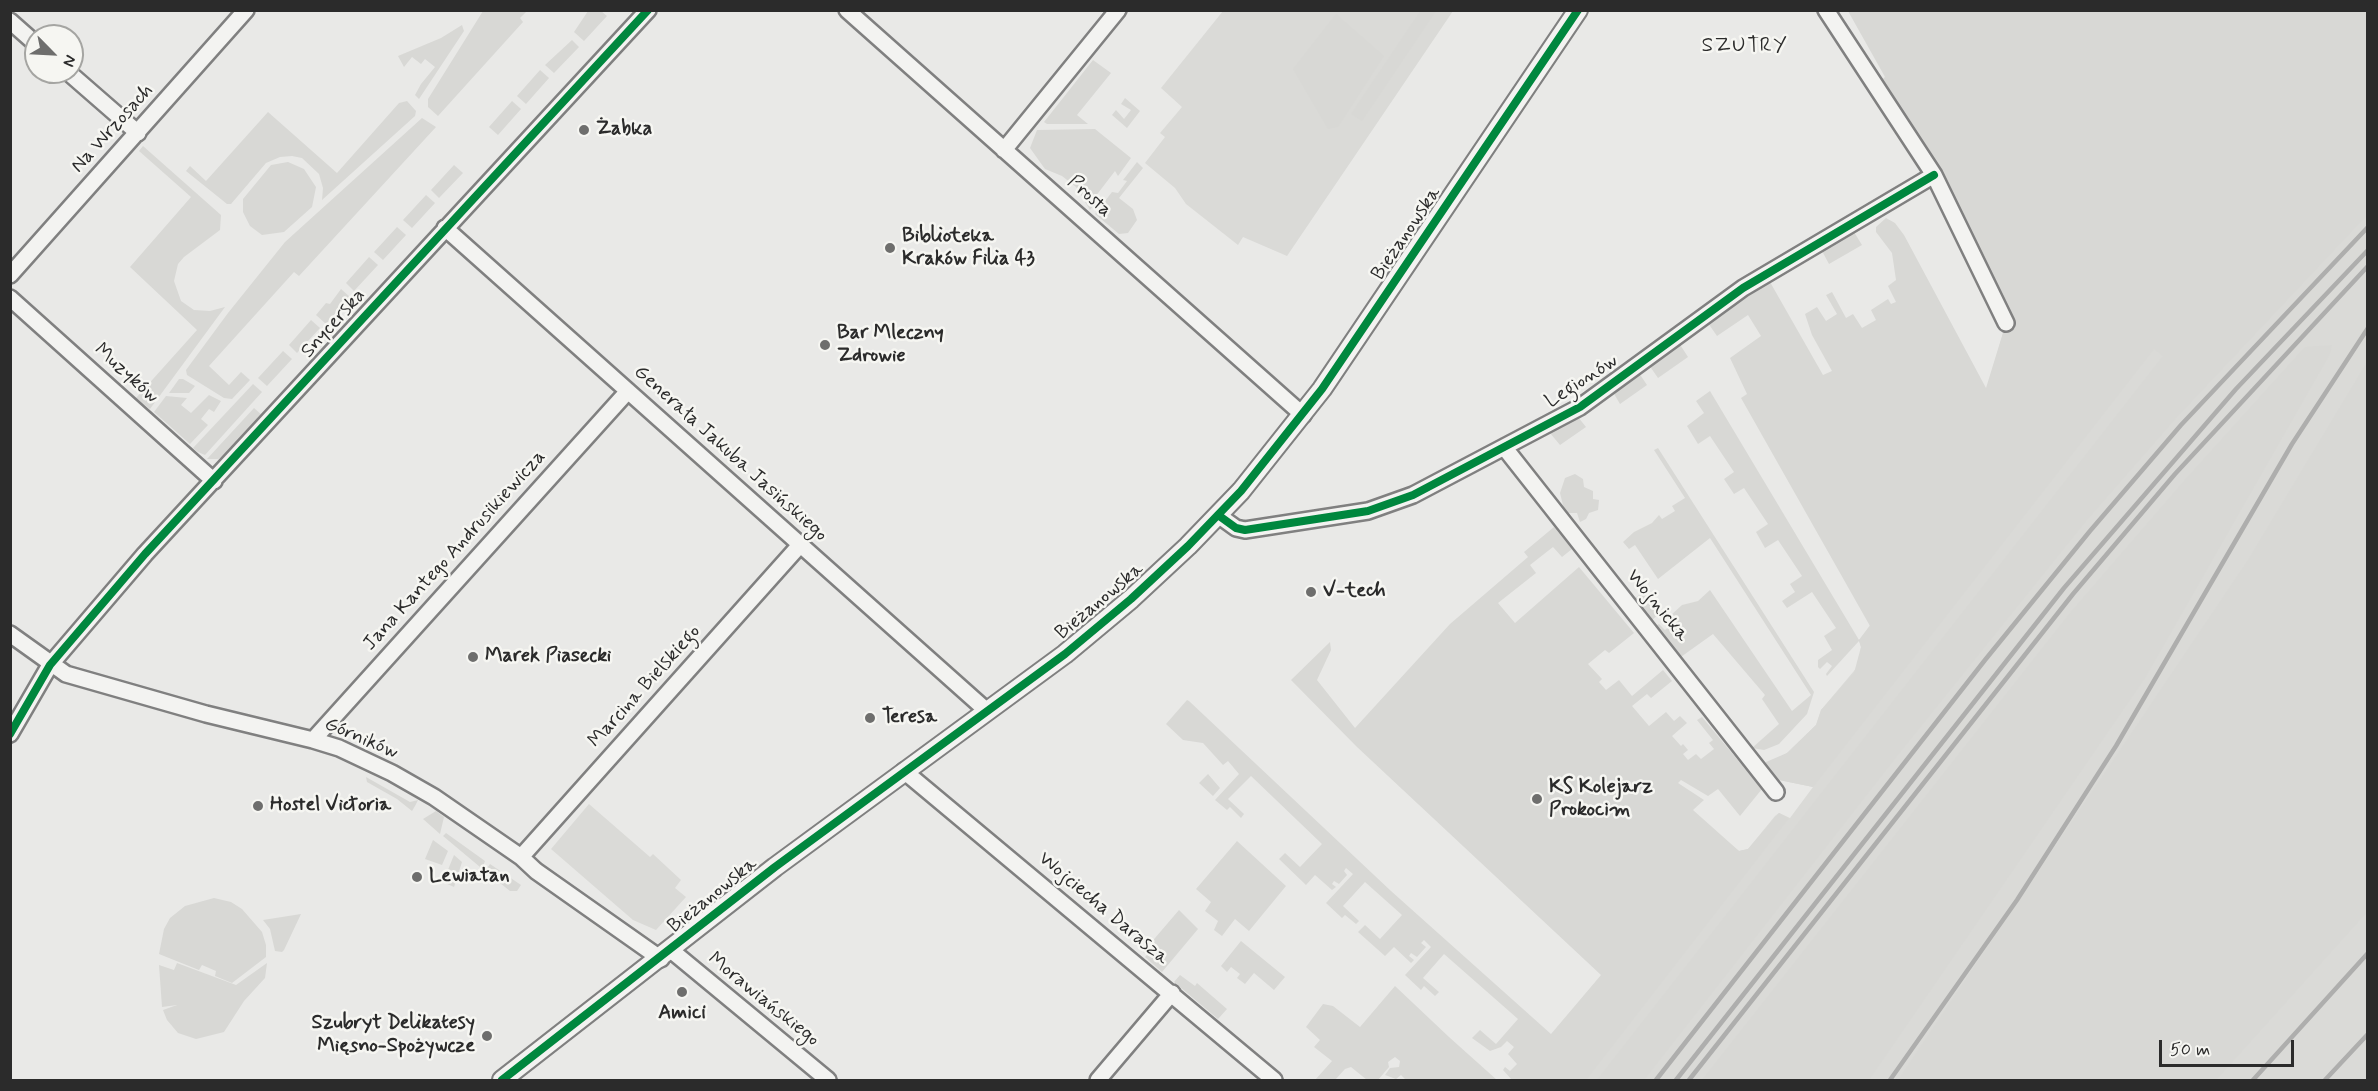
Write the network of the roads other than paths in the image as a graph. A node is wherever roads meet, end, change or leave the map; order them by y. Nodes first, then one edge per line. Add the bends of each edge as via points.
1 (246, 10) edge
2 (648, 10) edge
3 (848, 10) edge
4 (1118, 10) edge
5 (1578, 10) edge
6 (1826, 10) edge
7 (10, 21) edge
8 (24, 33) edge
9 (82, 84) edge
10 (138, 133) junction
11 (1004, 150) junction
12 (1934, 175) junction
13 (445, 228) junction
14 (10, 274) edge
15 (10, 298) edge
16 (2006, 322) dead end
17 (628, 391) junction
18 (1303, 415) junction
19 (1504, 447) junction
20 (214, 481) junction
21 (1218, 515) junction
22 (800, 544) junction
23 (10, 634) edge
24 (50, 665) junction
25 (987, 711) junction
26 (10, 734) edge
27 (313, 740) junction
28 (904, 771) junction
29 (1776, 792) dead end
30 (521, 857) junction
31 (666, 955) junction
32 (1172, 993) junction
33 (502, 1080) edge
34 (828, 1080) edge
35 (1098, 1080) edge
36 (1274, 1080) edge

1 - 10 street, Na Wrzosach
2 - 13 street, Snycerska
3 - 11 street, Prosta
4 - 11 street
5 - 18 street, Bieżanowska
6 - 12 street
7 - 8 street
9 - 10 street
10 - 14 street, Na Wrzosach
11 - 18 street, Prosta
12 - 16 street
12 - 19 street, Legionów via 1722,302 1580,407
13 - 17 street, Generała Jakuba Jasińskiego
13 - 20 street, Snycerska
15 - 20 street, Muzyków
17 - 22 street, Generała Jakuba Jasińskiego
17 - 27 street, Jana Kantego Andrusikiewicza
18 - 21 street, Bieżanowska
19 - 21 street, Legionów via 1413,495 1368,511 1245,531
19 - 29 street, Wojnicka
20 - 24 street, Snycerska
21 - 25 street, Bieżanowska via 1116,613
22 - 25 street, Generała Jakuba Jasińskiego
22 - 30 street, Marcina Bielskiego
23 - 24 street, Górników
24 - 26 street, Snycerska
24 - 27 street, Górników via 66,674 120,690
25 - 28 street, Bieżanowska
27 - 30 street, Górników via 392,773
28 - 31 street, Bieżanowska
28 - 32 street, Wojciecha Darasza
30 - 31 street, Górników via 546,878
31 - 33 street, Bieżanowska
31 - 34 street, Morawiańskiego
32 - 35 street
32 - 36 street, Wojciecha Darasza

